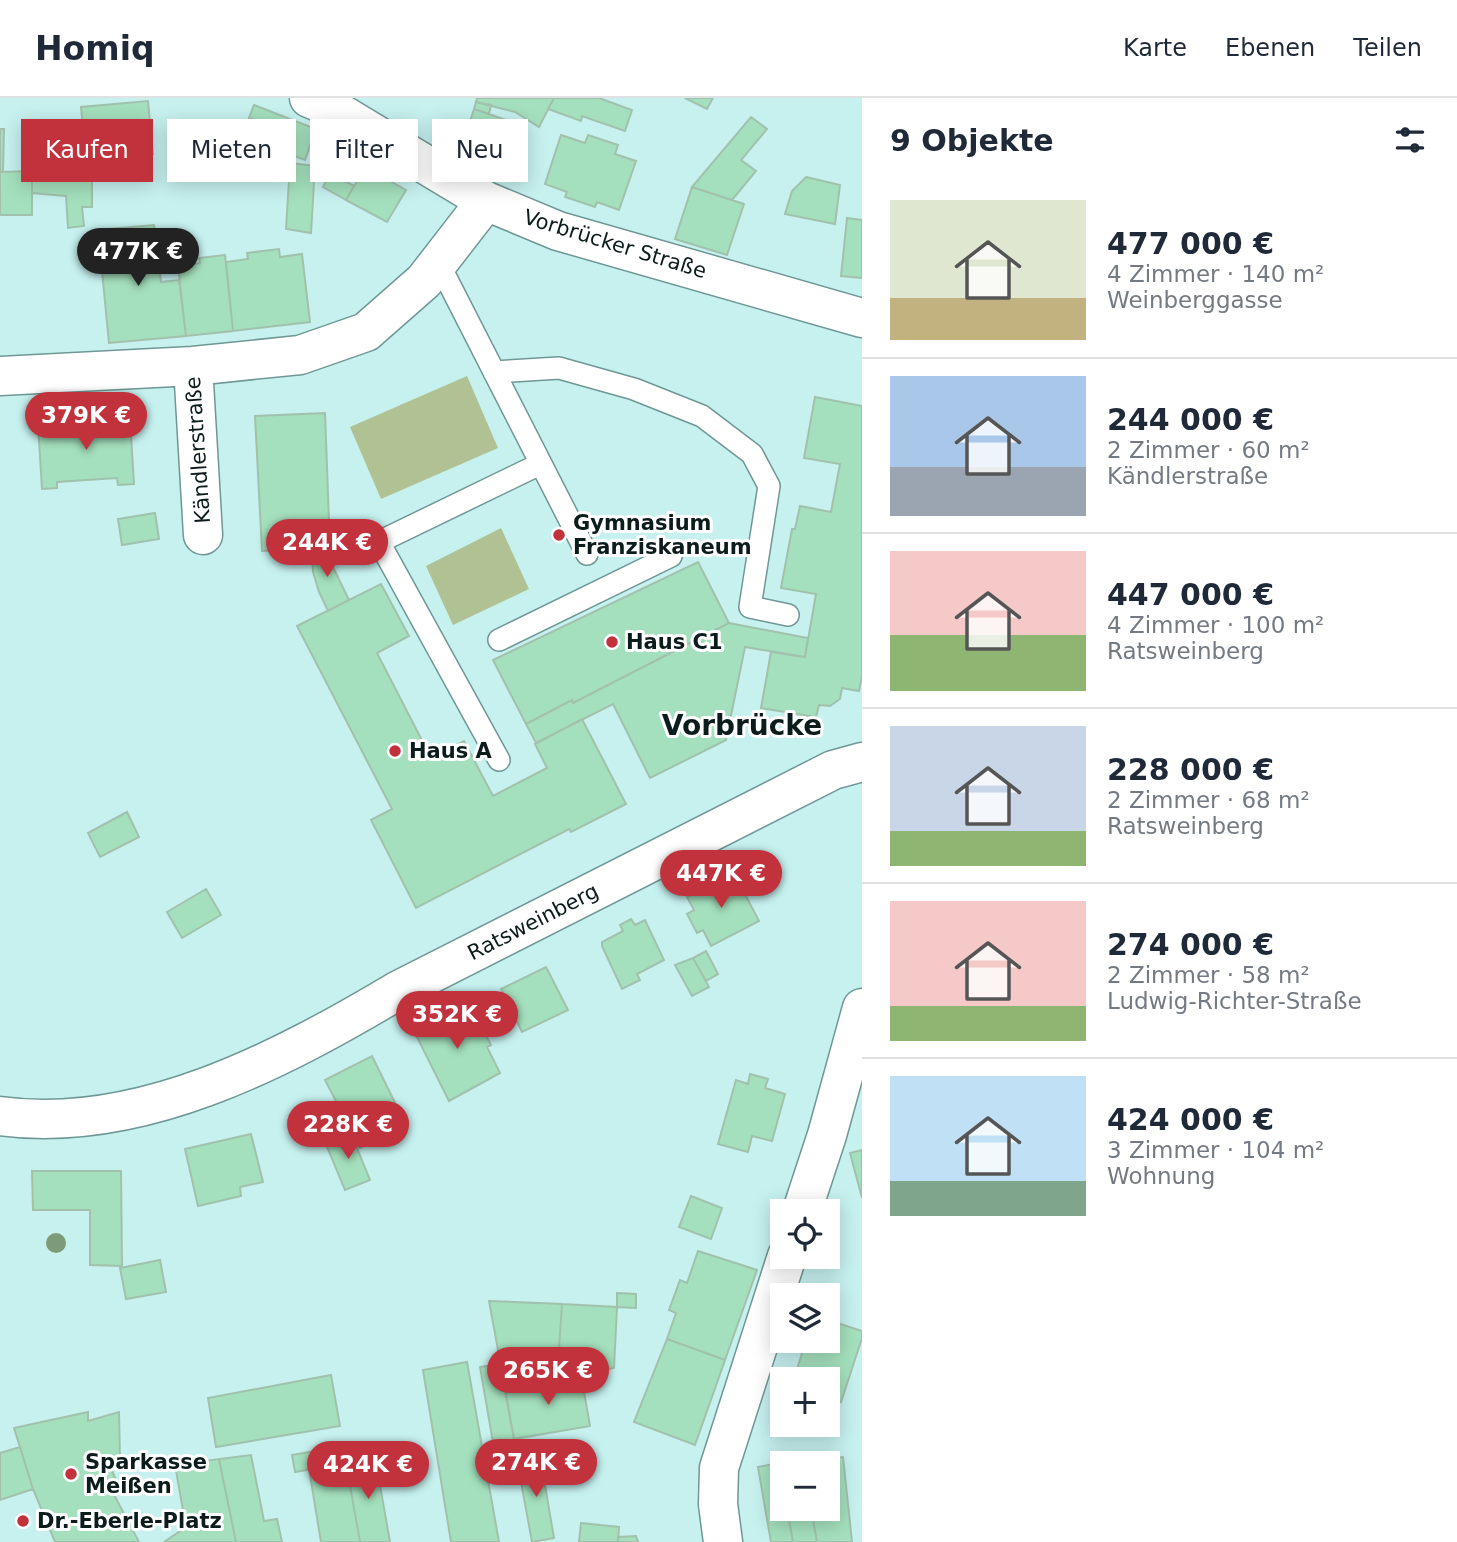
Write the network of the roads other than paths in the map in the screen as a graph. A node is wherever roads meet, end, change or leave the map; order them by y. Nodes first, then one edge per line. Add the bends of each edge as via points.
1 (309, 98) edge
2 (486, 201) junction
3 (438, 262) junction
4 (862, 318) edge
5 (193, 366) junction
6 (494, 372) junction
7 (0, 376) edge
8 (540, 464) junction
9 (203, 535) dead end
10 (587, 554) dead end
11 (671, 555) dead end
12 (788, 614) dead end
13 (499, 640) dead end
14 (499, 760) dead end
15 (862, 762) edge
16 (862, 1008) edge
17 (0, 1116) edge
18 (806, 1199) edge
19 (783, 1269) edge
20 (723, 1542) edge

1 - 2 street, Vorbrücker Straße
2 - 3 street
2 - 4 street, Vorbrücker Straße via 558,231
3 - 5 street via 424,281 366,332 300,355
3 - 6 lane
5 - 7 street
5 - 9 street, Kändlerstraße
6 - 8 lane
6 - 12 lane via 559,368 634,389 702,416 752,454 769,486 750,607
8 - 10 lane
8 - 14 lane via 379,542
11 - 13 lane
15 - 17 street, Ratsweinberg via 833,770 350,1019 191,1093 106,1115 32,1121
16 - 18 street
19 - 20 street via 719,1468

